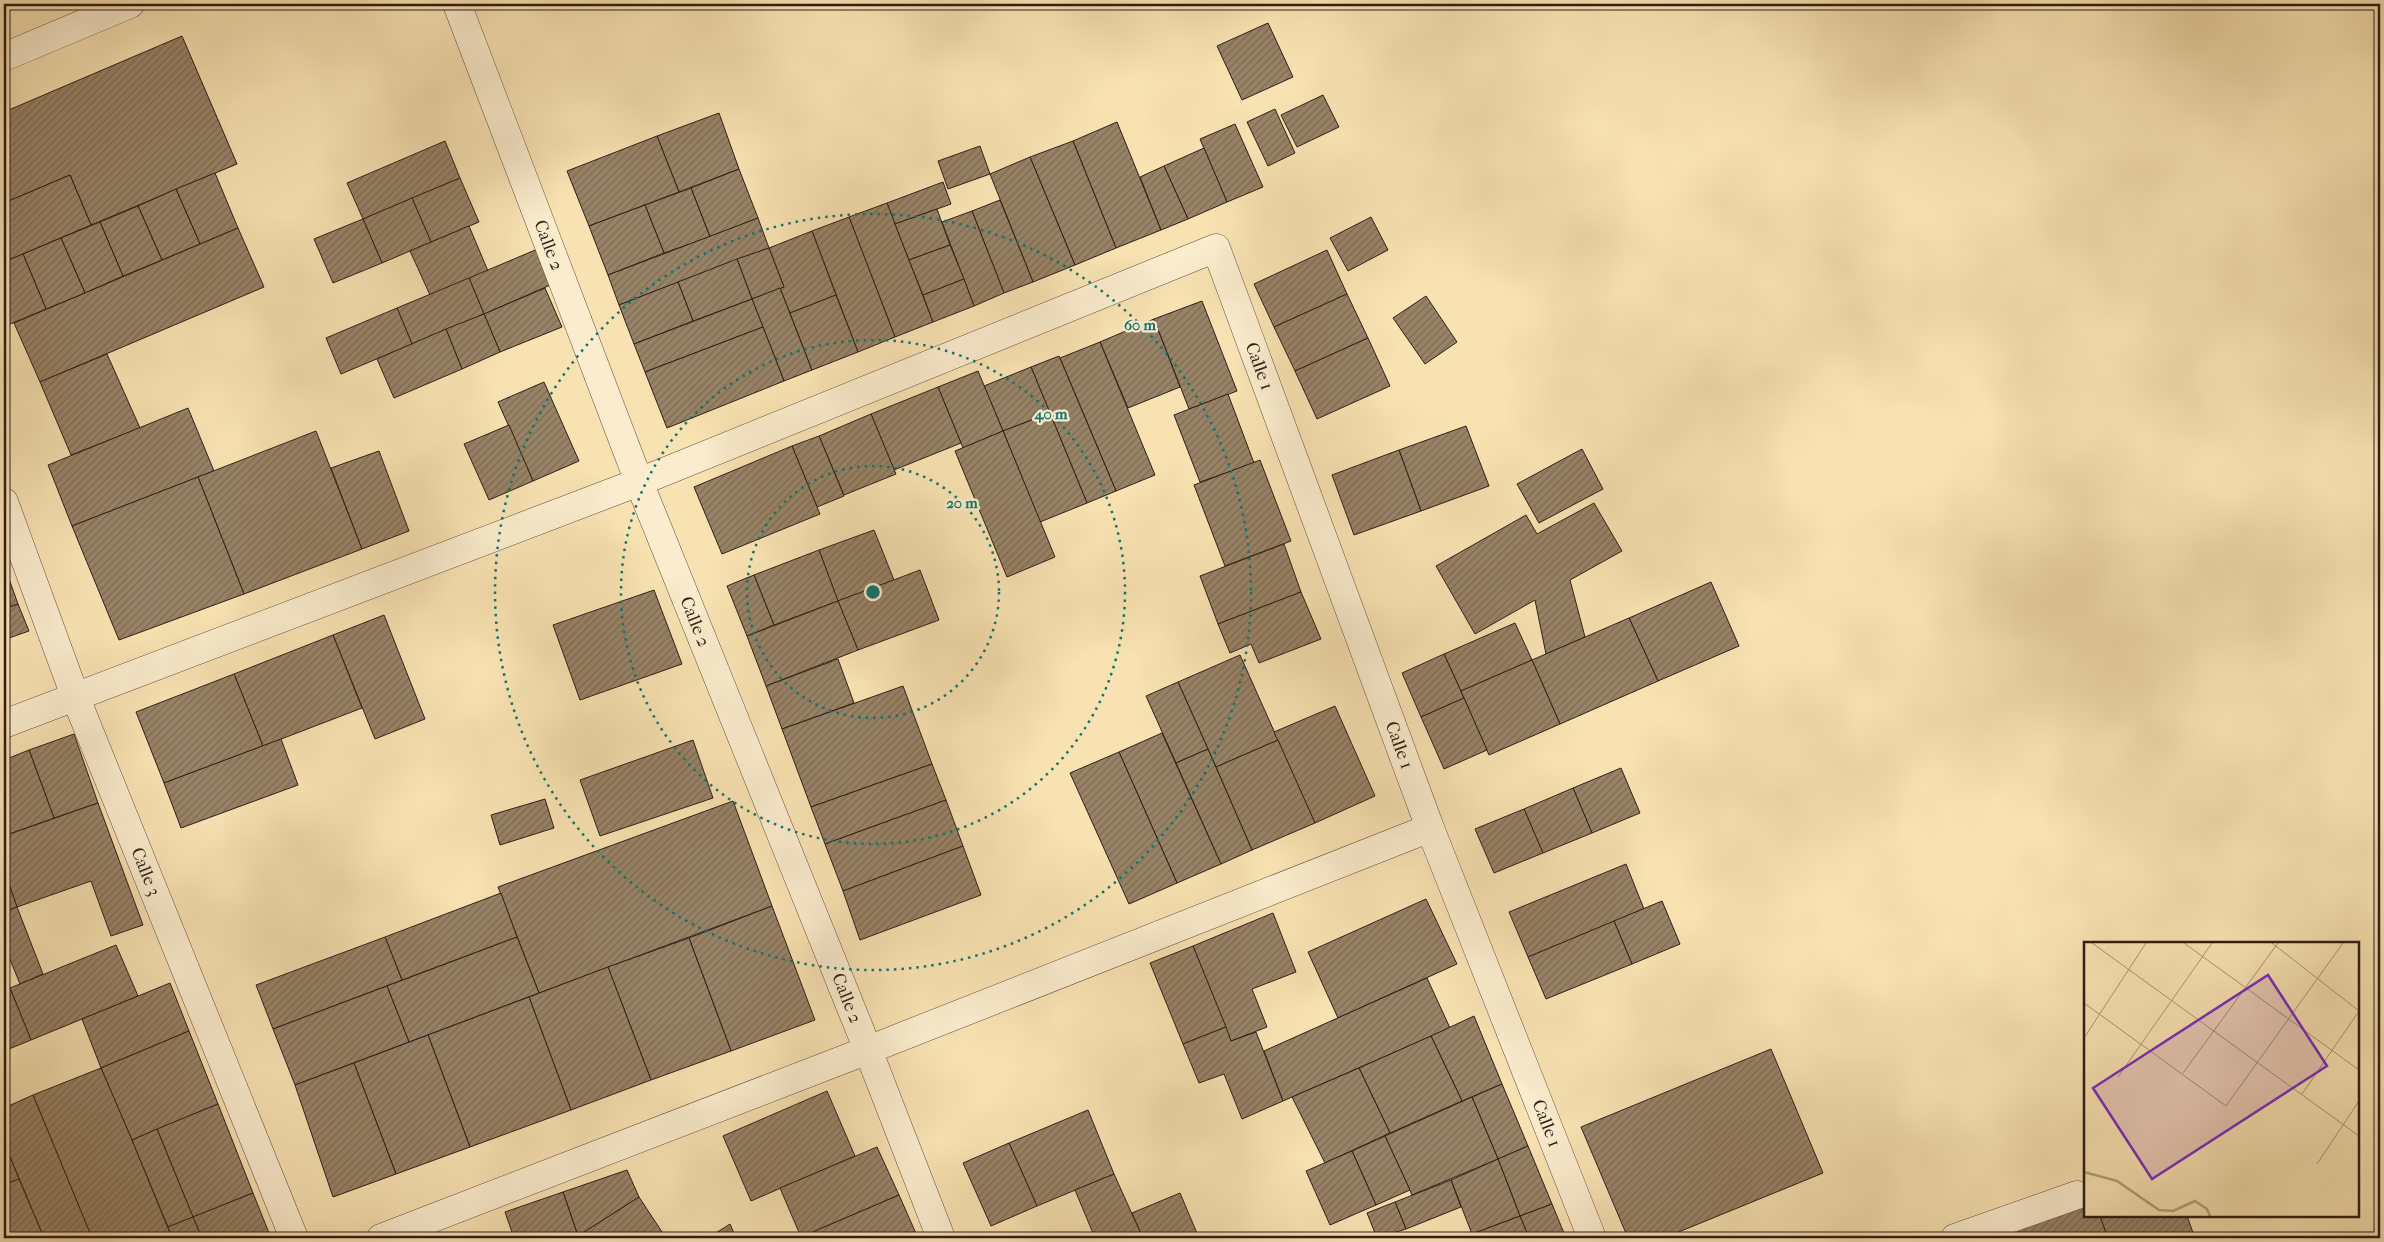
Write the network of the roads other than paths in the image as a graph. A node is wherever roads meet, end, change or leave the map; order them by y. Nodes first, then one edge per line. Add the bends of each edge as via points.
1 (130, 4) edge
2 (457, 4) edge
3 (4, 57) edge
4 (639, 482) junction
5 (4, 502) edge
6 (75, 696) junction
7 (4, 724) edge
8 (1430, 828) junction
9 (868, 1050) junction
10 (2078, 1195) dead end
11 (294, 1238) edge
12 (381, 1238) edge
13 (941, 1238) edge
14 (1592, 1238) edge
15 (1955, 1238) edge

1 - 3 street
2 - 4 street, Calle 2
4 - 6 street
4 - 8 street, Calle 1 via 1216,248
4 - 9 street, Calle 2
5 - 6 street, Calle 3
6 - 7 street
6 - 11 street, Calle 3
8 - 9 street
8 - 14 street, Calle 1
9 - 12 street
9 - 13 street, Calle 2
10 - 15 street

